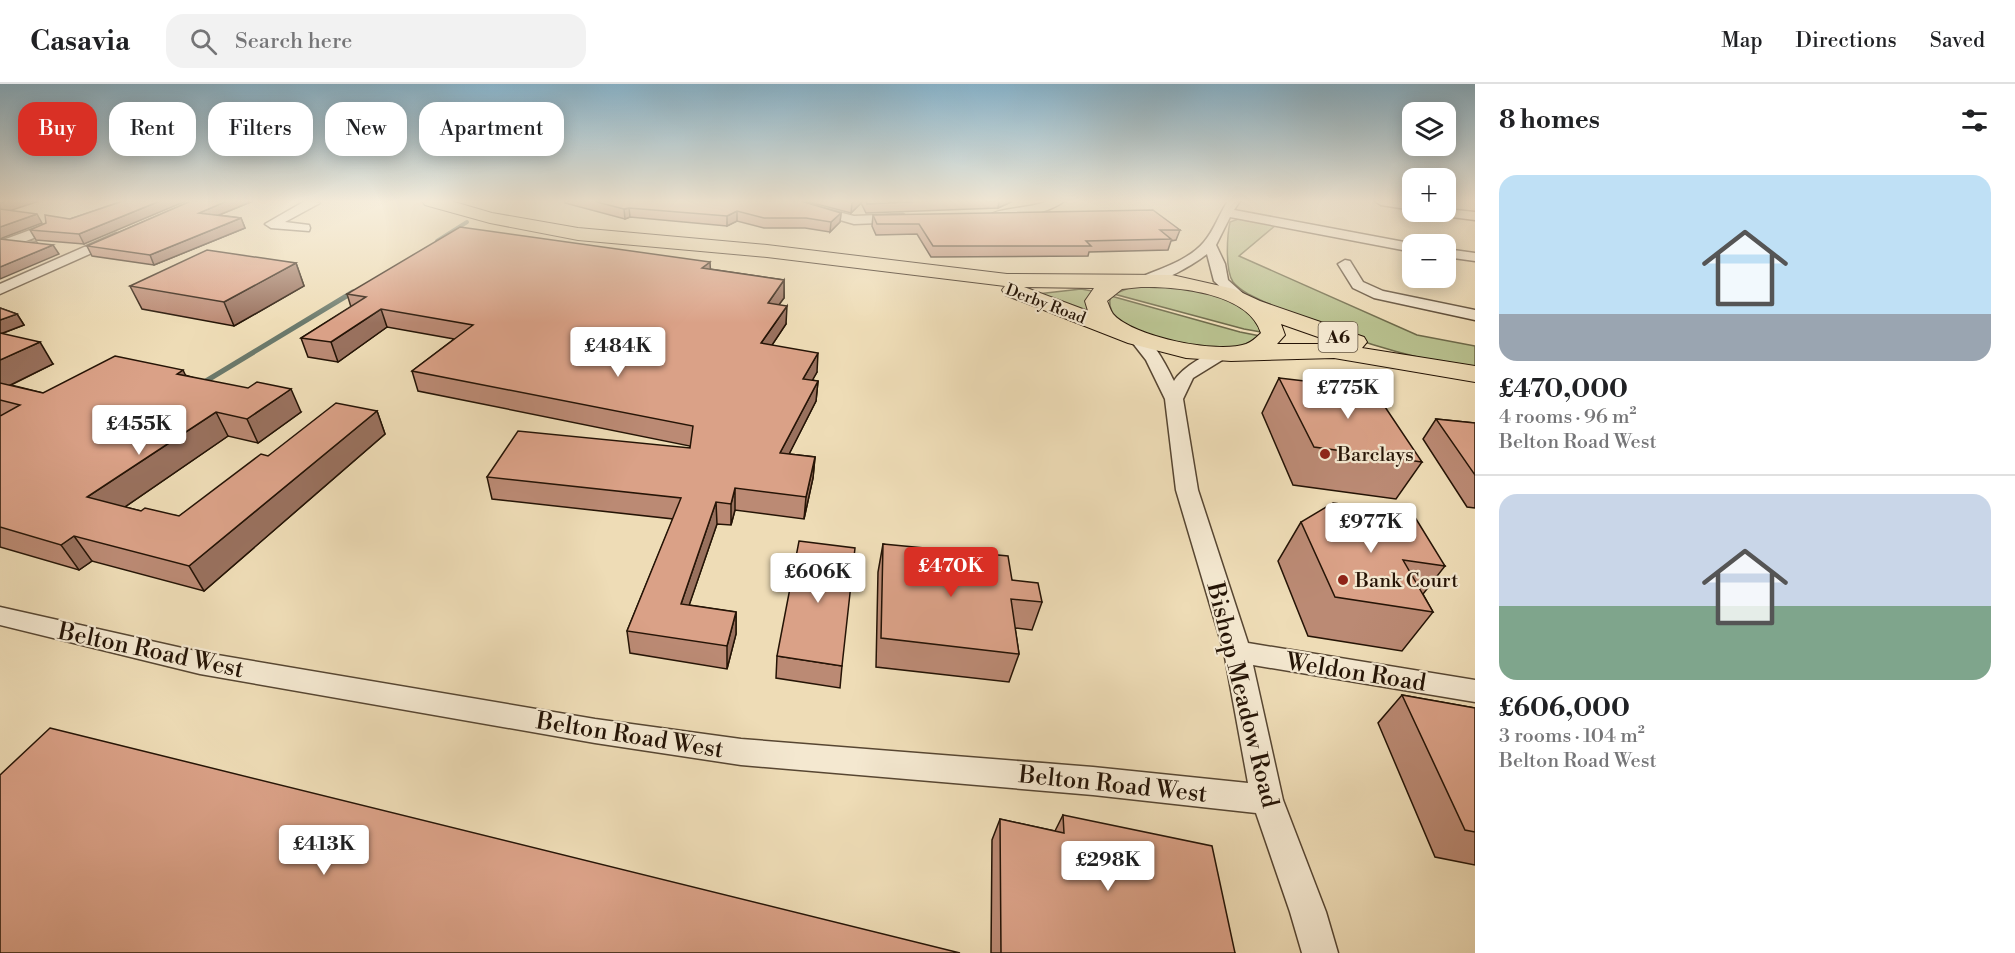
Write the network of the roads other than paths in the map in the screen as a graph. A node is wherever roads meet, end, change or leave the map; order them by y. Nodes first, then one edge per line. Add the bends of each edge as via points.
1 (106, 242) edge
2 (662, 242) edge
3 (1211, 242) edge
4 (1384, 242) edge
5 (4, 244) edge
6 (1209, 245) junction
7 (42, 246) edge
8 (1402, 246) edge
9 (64, 248) dead end
10 (86, 250) junction
11 (1456, 255) edge
12 (1475, 258) edge
13 (1342, 267) dead end
14 (967, 276) junction
15 (1146, 280) junction
16 (1123, 282) junction
17 (0, 290) edge
18 (1246, 302) junction
19 (1475, 315) edge
20 (1130, 334) junction
21 (1249, 352) junction
22 (1223, 354) junction
23 (1429, 365) junction
24 (1475, 374) edge
25 (1174, 399) junction
26 (0, 616) edge
27 (1237, 652) junction
28 (1475, 691) edge
29 (1267, 800) junction
30 (1320, 953) edge

1 - 10 street
2 - 14 highway, Derby Road / A6
3 - 6 street
4 - 8 street
5 - 7 street
6 - 15 street via 1177,268
6 - 18 street via 1221,281
9 - 10 street
10 - 17 street
11 - 12 street
13 - 19 street via 1361,287 1379,295
14 - 16 highway, Derby Road / A6 via 1040,282
14 - 20 highway, Derby Road / A6 via 1040,298
15 - 16 highway, A6
15 - 18 highway, A6 via 1199,286
16 - 20 highway, A6 via 1101,292 1096,301 1103,318
18 - 21 highway, A6 via 1270,321 1273,335 1264,346
18 - 23 highway, A6
20 - 22 highway, A6 via 1179,350
20 - 25 street, Bishop Meadow Road via 1154,359
21 - 22 highway, A6
21 - 23 highway, A6 via 1334,351
22 - 25 street via 1186,375
23 - 24 highway, A6
25 - 27 street, Bishop Meadow Road via 1187,490
26 - 29 street, Belton Road West via 276,677 741,752 1094,781
27 - 28 street, Weldon Road
27 - 29 street, Bishop Meadow Road
29 - 30 street, Bishop Meadow Road

